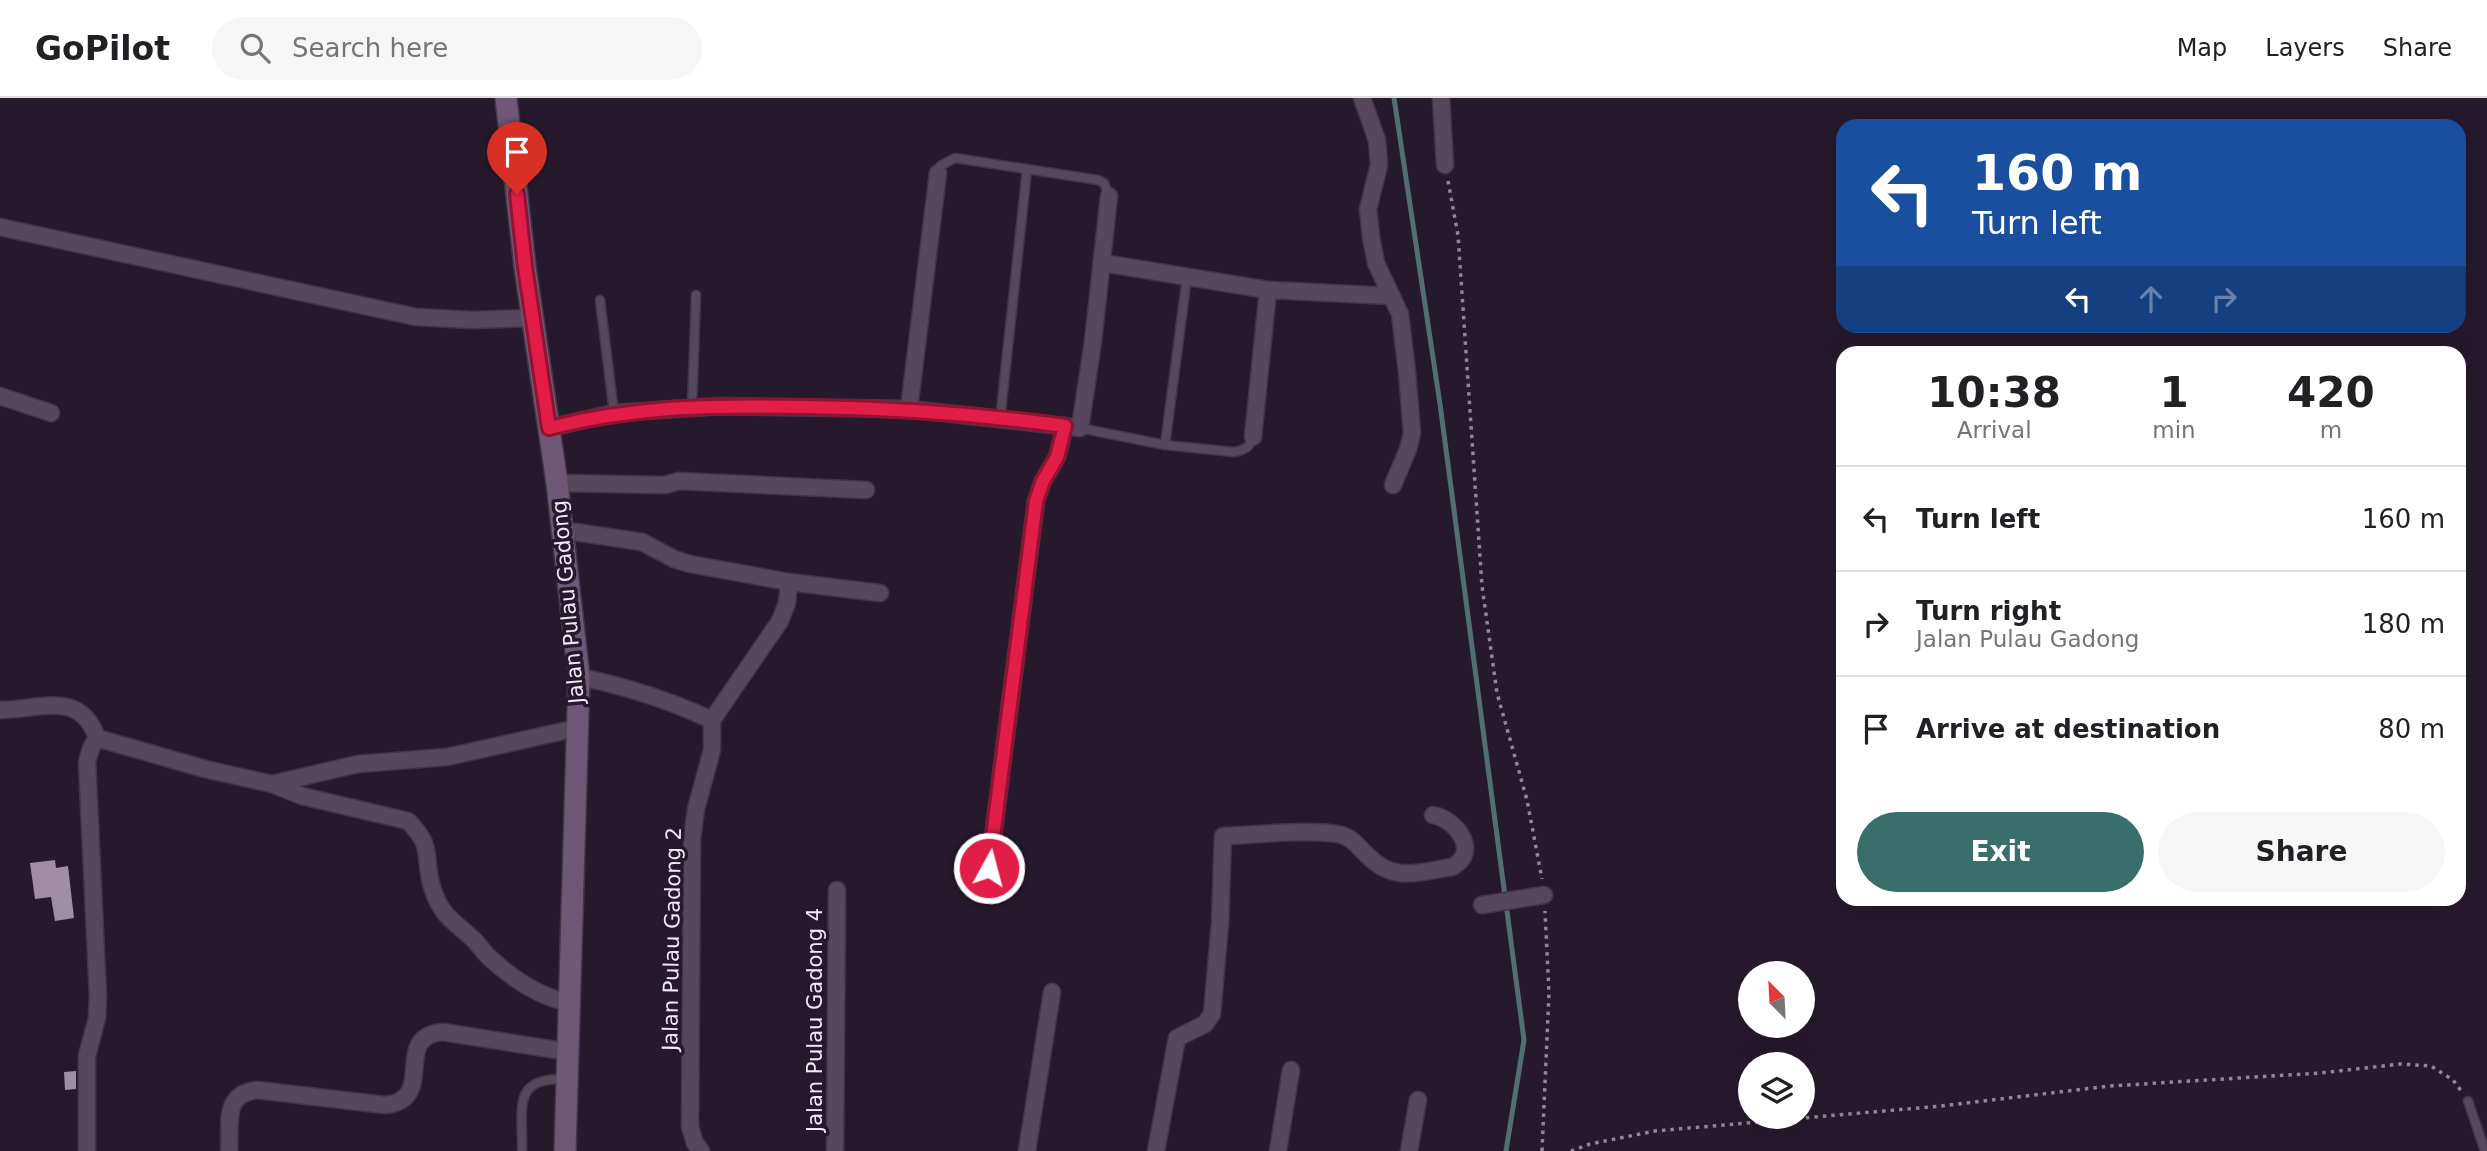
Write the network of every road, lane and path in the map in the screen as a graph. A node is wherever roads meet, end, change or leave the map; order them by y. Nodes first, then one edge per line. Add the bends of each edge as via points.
1 (506, 98) edge
2 (1362, 98) edge
3 (1441, 98) edge
4 (1445, 165) joint
5 (1027, 170) junction
6 (937, 173) joint
7 (1109, 196) joint
8 (0, 226) edge
9 (1103, 263) junction
10 (1187, 277) junction
11 (1268, 290) junction
12 (696, 295) dead end
13 (1391, 296) junction
14 (600, 300) dead end
15 (533, 318) junction
16 (0, 397) edge
17 (692, 406) junction
18 (909, 409) junction
19 (51, 413) dead end
20 (614, 413) junction
21 (1000, 420) junction
22 (1073, 427) junction
23 (549, 428) junction
24 (1253, 436) joint
25 (1165, 445) junction
26 (557, 483) junction
27 (1393, 485) dead end
28 (866, 490) dead end
29 (562, 530) junction
30 (789, 582) junction
31 (880, 593) dead end
32 (579, 677) junction
33 (0, 710) edge
34 (712, 719) junction
35 (578, 728) junction
36 (97, 738) junction
37 (272, 783) junction
38 (1433, 815) dead end
39 (989, 868) dead end
40 (837, 890) dead end
41 (1540, 896) junction
42 (1482, 905) dead end
43 (1052, 992) dead end
44 (570, 1003) junction
45 (569, 1052) junction
46 (1291, 1070) dead end
47 (567, 1079) junction
48 (1418, 1100) dead end
49 (2468, 1101) joint
50 (87, 1151) edge
51 (229, 1151) edge
52 (522, 1151) edge
53 (565, 1151) edge
54 (701, 1151) edge
55 (835, 1151) edge
56 (1027, 1151) edge
57 (1156, 1151) edge
58 (1278, 1151) edge
59 (1409, 1151) edge
60 (1542, 1151) edge
61 (1571, 1151) edge
62 (2485, 1151) edge

1 - 15 main road, Jalan Pulau Gadong
2 - 13 street via 1377,141 1379,165 1368,209 1371,237 1376,263
3 - 4 street
4 - 41 path via 1458,235 1482,586 1497,694 1527,800
5 - 6 lane via 955,158
5 - 7 lane via 1098,180
5 - 21 lane
6 - 18 street
7 - 9 street
8 - 15 street via 416,317
9 - 10 street
9 - 22 street
10 - 11 street
10 - 25 lane
11 - 13 street
11 - 24 street
12 - 17 lane
13 - 27 street via 1404,336 1412,433
14 - 20 lane
15 - 23 main road, Jalan Pulau Gadong
16 - 19 street
17 - 18 street
17 - 20 street
18 - 21 street
20 - 23 street
21 - 22 street
22 - 25 lane
22 - 39 street via 1036,501
23 - 26 main road, Jalan Pulau Gadong
24 - 25 lane via 1250,445 1234,452
26 - 28 street via 665,485 679,481
26 - 29 main road, Jalan Pulau Gadong
29 - 30 street via 642,542 690,564
29 - 32 main road, Jalan Pulau Gadong
30 - 31 street
30 - 34 street via 780,621
32 - 34 street via 621,685
32 - 35 main road, Jalan Pulau Gadong
33 - 36 street via 75,708 86,715
34 - 54 street, Jalan Pulau Gadong 2 via 712,750 692,839 690,1127
35 - 37 street via 447,757 358,764
35 - 44 main road, Jalan Pulau Gadong
36 - 37 street
36 - 50 street via 87,762 98,996 87,1056
37 - 44 street via 302,796 408,821 421,834 433,890 454,925 531,990
38 - 57 street via 1447,819 1463,836 1464,856 1452,867 1404,875 1376,864 1346,836 1223,836 1212,1014 1205,1024 1177,1038
40 - 55 street, Jalan Pulau Gadong 4
41 - 42 street
41 - 60 path via 1549,993
43 - 56 street
44 - 45 main road, Jalan Pulau Gadong
45 - 47 main road, Jalan Pulau Gadong
45 - 51 street via 430,1033 416,1049 412,1089 398,1104 248,1091 231,1107
46 - 58 street
47 - 52 lane via 539,1080 528,1087 523,1097
47 - 53 main road, Jalan Pulau Gadong
48 - 59 street
49 - 61 path via 2453,1080 2431,1066 2401,1064 2110,1086 1655,1131
49 - 62 lane

